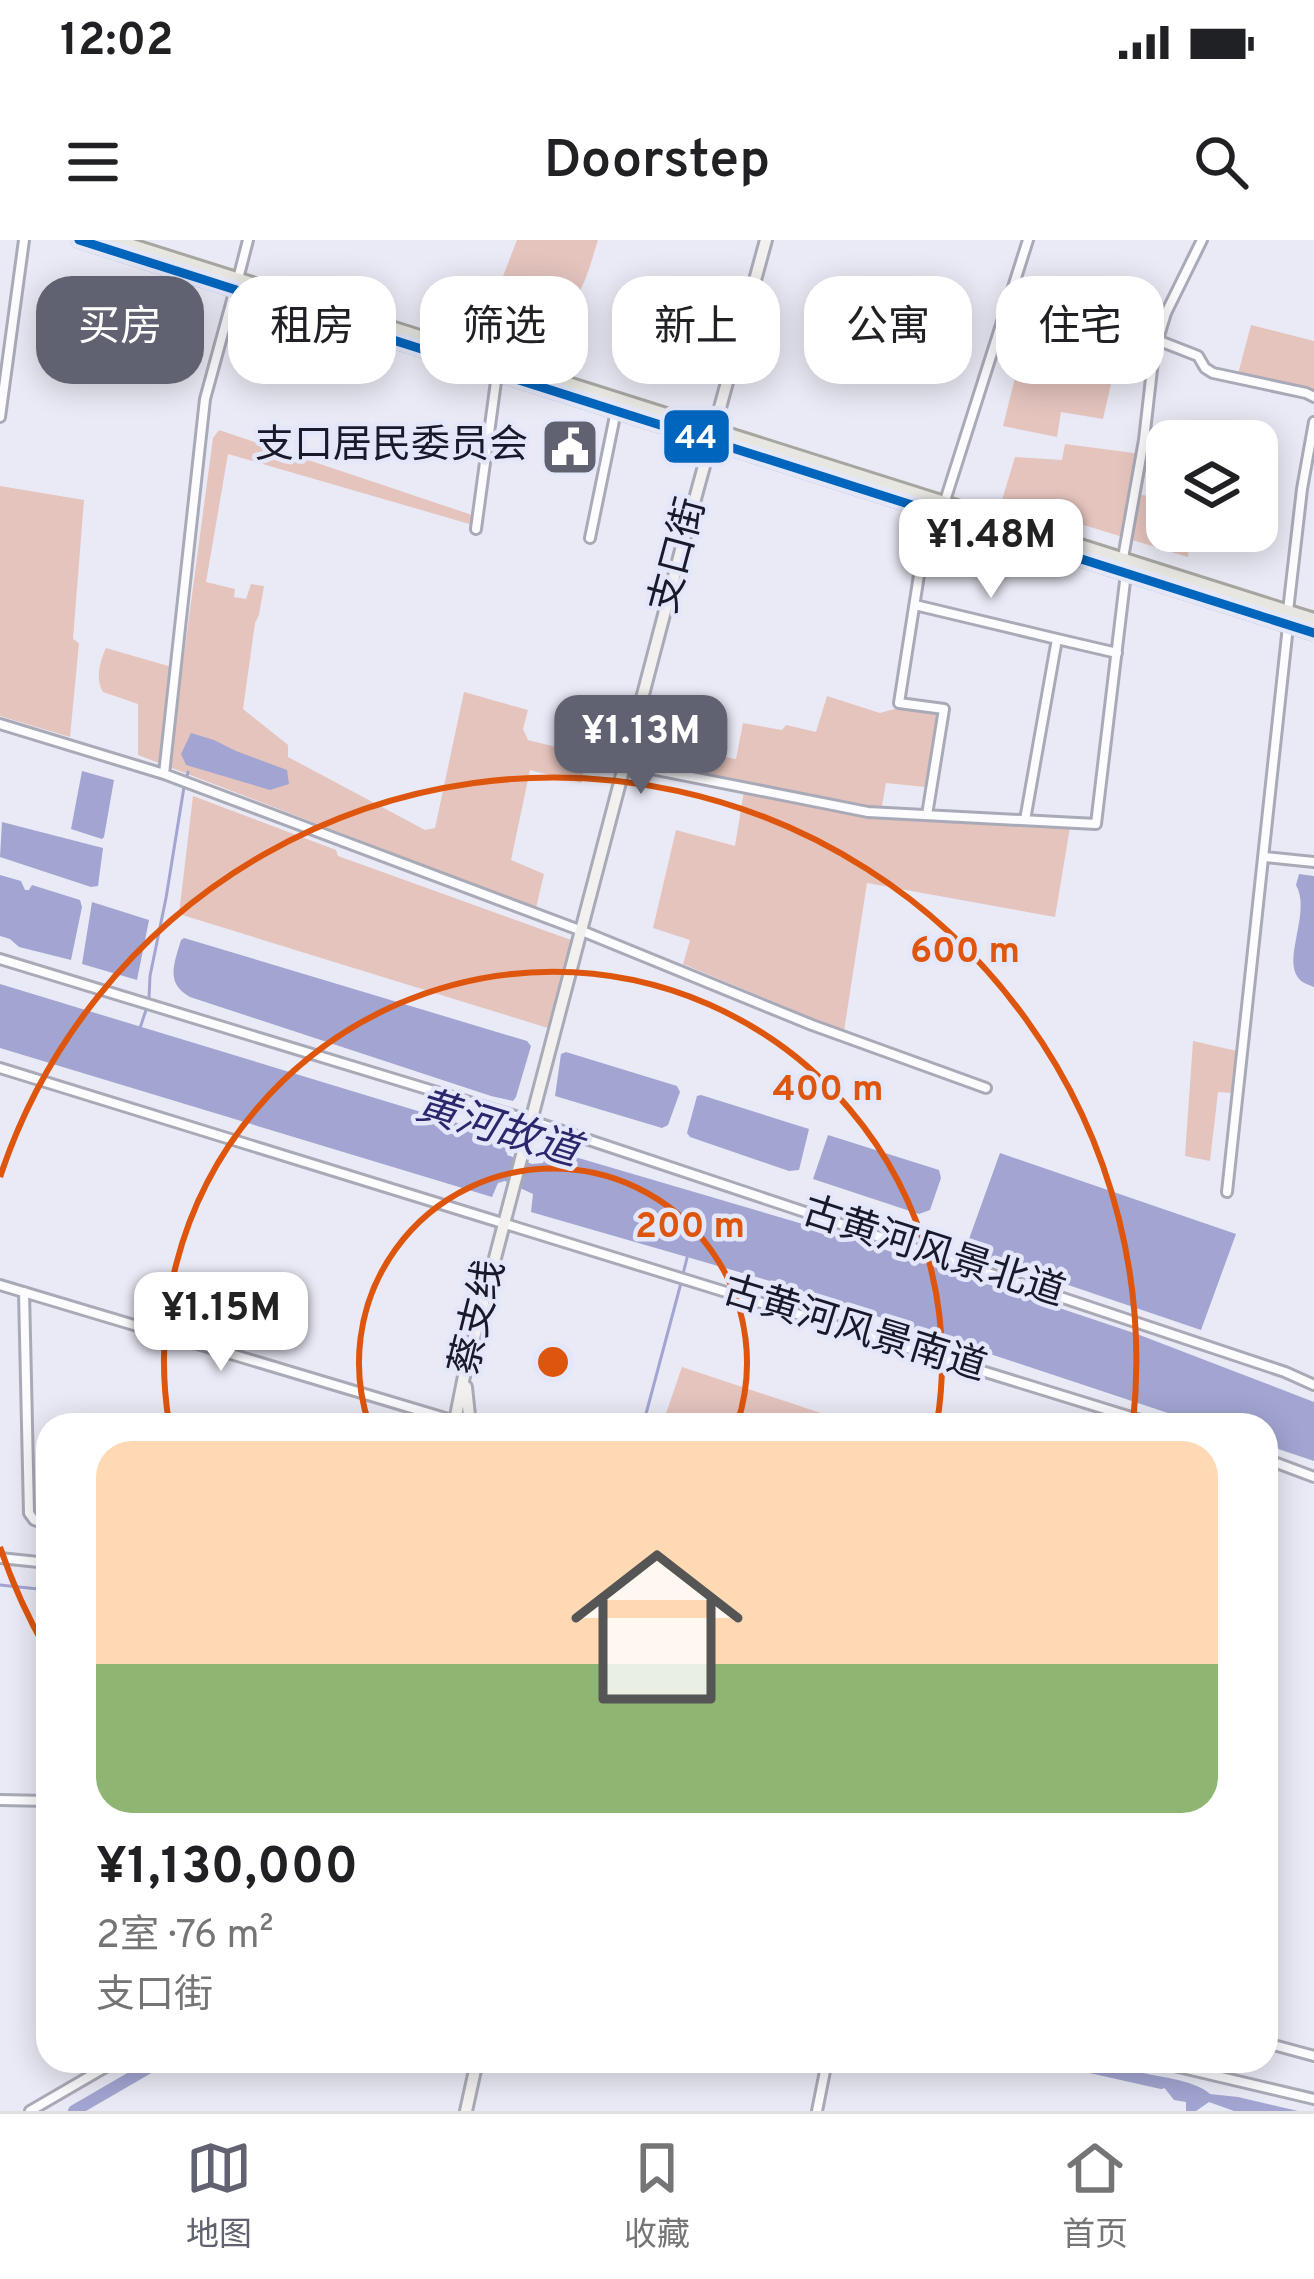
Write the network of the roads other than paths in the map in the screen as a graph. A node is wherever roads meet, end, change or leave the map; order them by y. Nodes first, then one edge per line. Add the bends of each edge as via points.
1 (24, 240) edge
2 (79, 240) edge
3 (113, 240) edge
4 (248, 240) edge
5 (766, 240) edge
6 (1028, 240) edge
7 (1202, 240) edge
8 (239, 276) edge
9 (228, 282) edge
10 (228, 282) edge
11 (228, 317) edge
12 (1164, 320) edge
13 (396, 336) edge
14 (1164, 343) edge
15 (496, 384) edge
16 (531, 384) edge
17 (1151, 384) edge
18 (1314, 397) edge
19 (616, 411) junction
20 (0, 417) edge
21 (1314, 422) edge
22 (712, 436) junction
23 (944, 504) junction
24 (929, 511) junction
25 (476, 530) dead end
26 (590, 538) dead end
27 (1125, 567) junction
28 (915, 605) junction
29 (1288, 618) junction
30 (1314, 620) edge
31 (1314, 633) edge
32 (1057, 639) junction
33 (1117, 652) junction
34 (0, 724) edge
35 (626, 764) junction
36 (164, 774) junction
37 (927, 815) junction
38 (1025, 820) junction
39 (1265, 857) junction
40 (1314, 862) edge
41 (582, 931) junction
42 (0, 959) edge
43 (0, 1068) edge
44 (986, 1088) dead end
45 (532, 1120) junction
46 (524, 1152) joint
47 (1227, 1192) dead end
48 (505, 1223) junction
49 (0, 1285) edge
50 (24, 1292) junction
51 (467, 1365) junction
52 (1314, 1385) edge
53 (431, 1413) edge
54 (457, 1413) edge
55 (469, 1413) edge
56 (1117, 1413) edge
57 (1278, 1464) edge
58 (1314, 1477) edge
59 (36, 1521) edge
60 (0, 1558) edge
61 (36, 1562) edge
62 (0, 1800) edge
63 (36, 1801) edge
64 (1278, 2046) edge
65 (1314, 2056) edge
66 (95, 2073) edge
67 (475, 2073) edge
68 (825, 2073) edge
69 (1204, 2073) edge
70 (1314, 2099) edge
71 (30, 2111) edge
72 (466, 2111) edge
73 (817, 2111) edge

1 - 20 street
2 - 9 main road
3 - 10 main road
4 - 8 street
5 - 22 street, 支口街
6 - 23 street
7 - 12 street
11 - 36 street via 205,399
13 - 22 main road
14 - 18 street via 1198,356 1213,373
15 - 25 street
16 - 19 main road
17 - 27 street
19 - 22 main road
19 - 26 street
21 - 29 street
22 - 23 main road
22 - 24 main road
22 - 35 street, 支口街
23 - 27 main road
24 - 27 main road
24 - 28 street
27 - 29 main road
27 - 33 street
28 - 32 street
28 - 37 street via 899,704 944,709
29 - 30 main road
29 - 31 main road
29 - 39 street
32 - 33 street
32 - 38 street
33 - 38 street via 1096,824
34 - 36 street
35 - 37 street via 868,812
35 - 41 street, 支口街
36 - 41 street
37 - 38 street
39 - 40 street
39 - 47 street
41 - 44 street
41 - 45 street, 支口街
42 - 45 street, 古黄河风景北道
43 - 48 street, 古黄河风景南道
45 - 46 street, 支口街
45 - 52 street, 古黄河风景北道
46 - 48 street, 蔡支线
48 - 51 street, 蔡支线
48 - 56 street, 古黄河风景南道
49 - 50 street
50 - 53 street
50 - 59 street via 29,1514
51 - 54 street, 蔡支线
51 - 55 street
57 - 58 street
60 - 61 street
62 - 63 street
64 - 65 street
66 - 71 street
67 - 72 street
68 - 73 street
69 - 70 street

